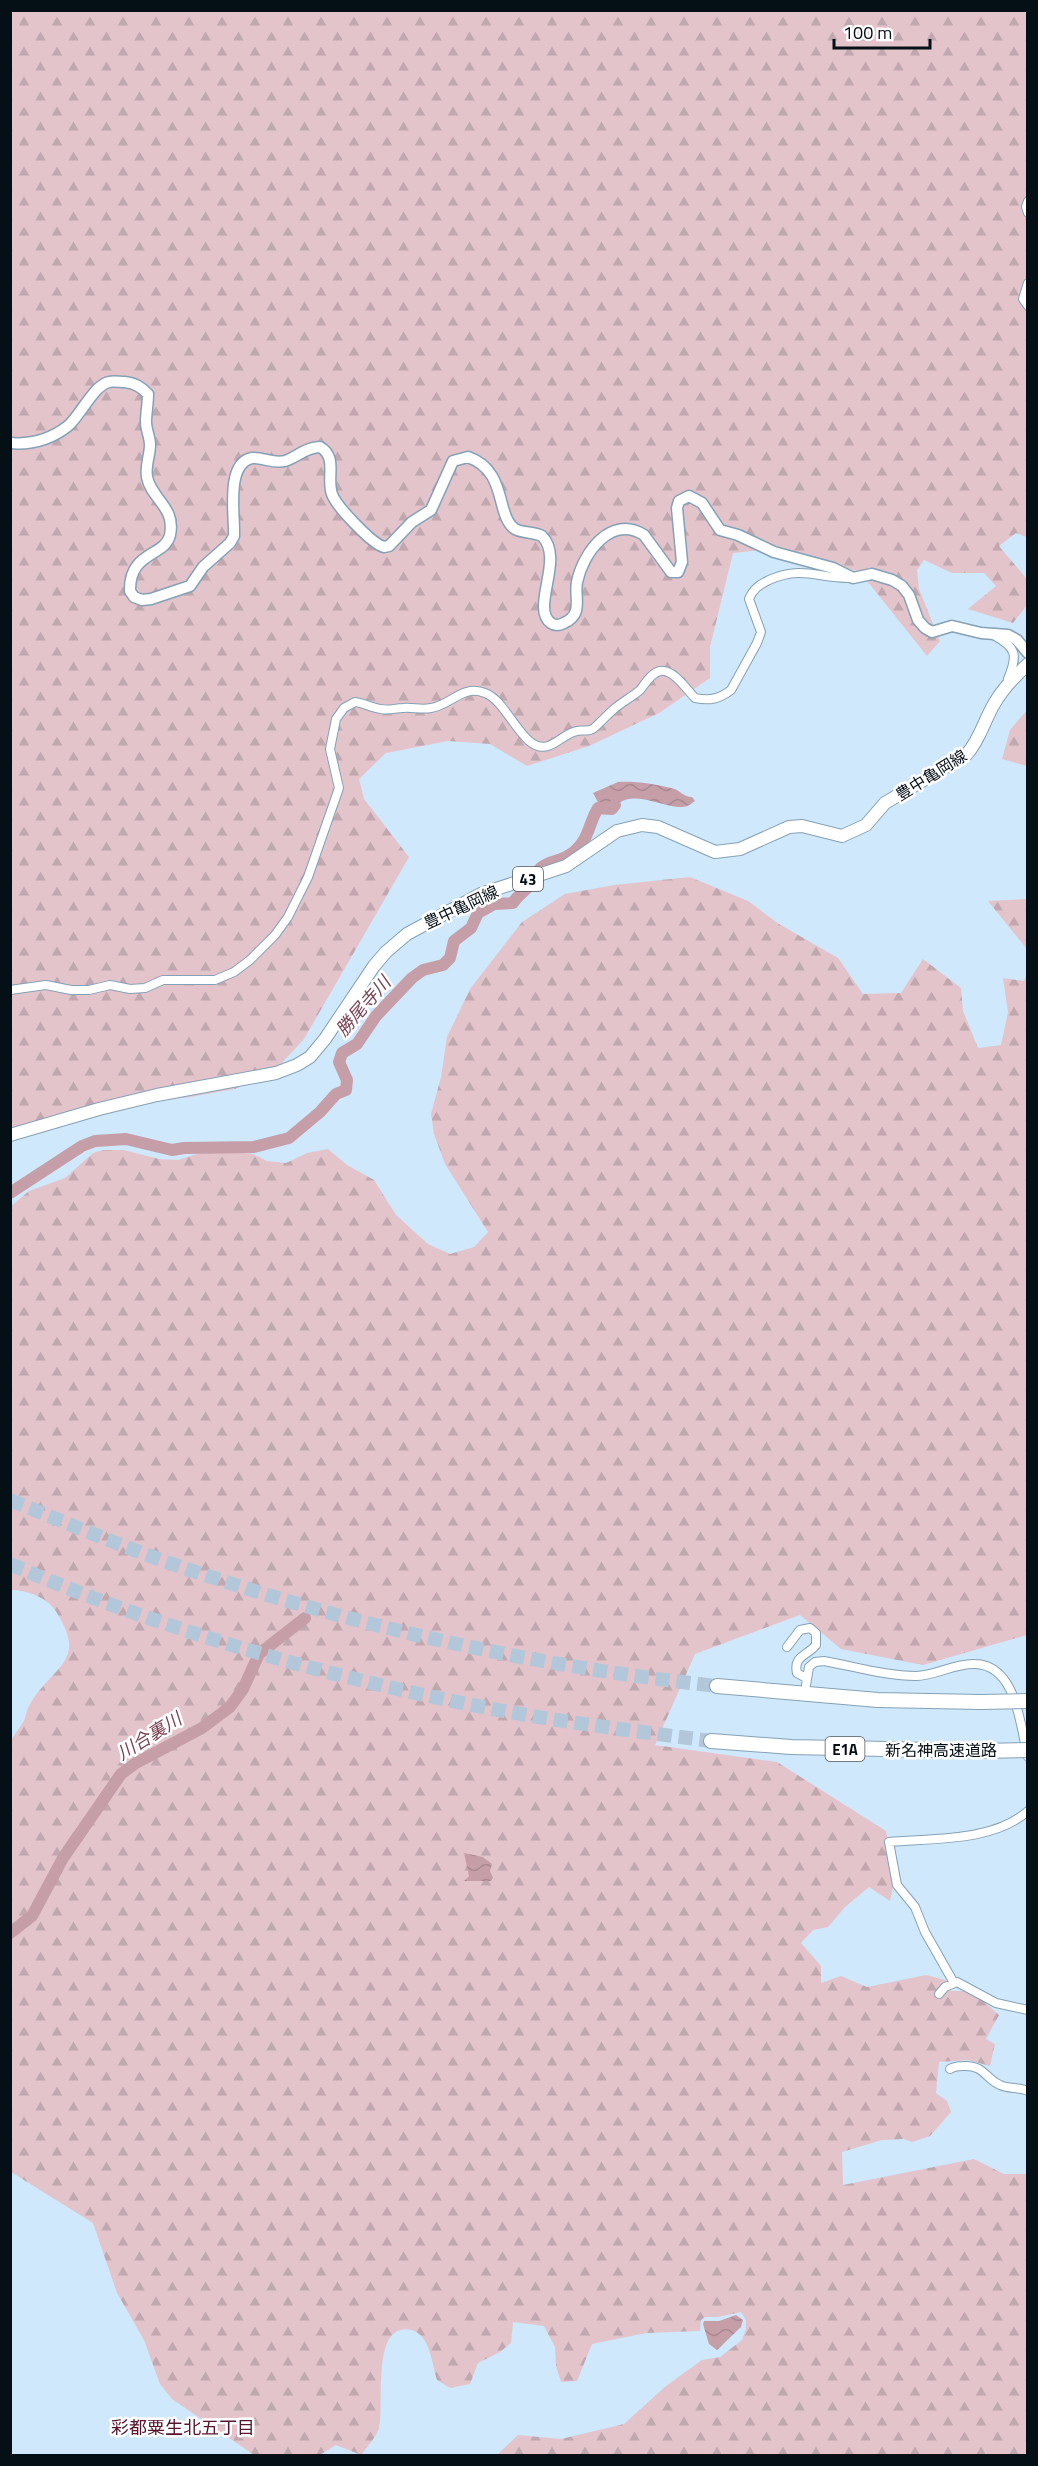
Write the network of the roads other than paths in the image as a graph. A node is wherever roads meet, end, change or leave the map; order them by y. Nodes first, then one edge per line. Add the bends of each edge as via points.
1 (1028, 201) edge
2 (1028, 213) edge
3 (1028, 283) edge
4 (1028, 306) edge
5 (10, 443) edge
6 (853, 578) junction
7 (990, 634) junction
8 (1028, 653) edge
9 (1028, 664) edge
10 (1005, 686) junction
11 (10, 990) edge
12 (10, 1135) edge
13 (787, 1647) dead end
14 (717, 1686) tunnel mouth
15 (1028, 1701) edge
16 (711, 1741) tunnel mouth
17 (1028, 1750) edge
18 (1028, 1757) edge
19 (1028, 1812) edge
20 (1024, 1820) edge
21 (954, 1983) junction
22 (939, 1994) dead end
23 (1028, 2010) edge
24 (950, 2069) dead end
25 (1028, 2091) edge

1 - 2 street
3 - 4 street via 1023,299
5 - 6 street via 40,442 64,429 109,381 132,383 148,394 147,479 168,514 170,534 166,544 140,561 133,572 130,591 142,600 190,586 211,558 230,543 234,536 234,482 244,462 250,458 285,461 314,447 326,451 331,461 330,484 336,502 370,540 384,548 430,510 453,461 468,457 483,463 500,493 511,525 542,536 550,548 544,612 555,625 575,615 576,584 599,539 619,529 644,535 671,572 678,572 682,562 677,508 679,501 689,496 702,503 720,530
6 - 7 street via 872,574 902,586 918,620 932,632 952,626
6 - 11 street via 783,574 752,591 749,599 761,632 731,690 724,695 716,699 695,698 675,677 659,671 593,729 577,730 548,746 531,743 488,693 461,693 449,703 431,708 391,710 355,702 336,719 330,749 339,788 308,877 288,917 250,960 215,980 163,980 130,989 110,985 71,990 46,985
7 - 8 street via 1008,635
7 - 10 street via 1010,645 1014,652 1015,662
9 - 10 main road, 豊中亀岡線 / 43
10 - 12 main road, 豊中亀岡線 / 43 via 975,746 967,754 885,803 856,831 842,836 789,826 740,849 715,852 658,827 642,825 617,831 566,866 482,894 407,934 374,966 326,1038 310,1057 297,1065 276,1073 122,1104
13 - 18 street via 800,1630 810,1628 816,1633 816,1645 796,1660 797,1672 806,1682 808,1667 824,1661 906,1676 973,1663 986,1666 1005,1680 1011,1692
14 - 15 highway, bridge via 878,1700
16 - 17 highway, 新名神高速道路 / E1A, bridge via 813,1748
19 - 20 street
20 - 21 street via 979,1834 889,1842 897,1885 915,1907
21 - 22 street
21 - 23 street via 996,2003
24 - 25 street via 981,2068 1000,2086

